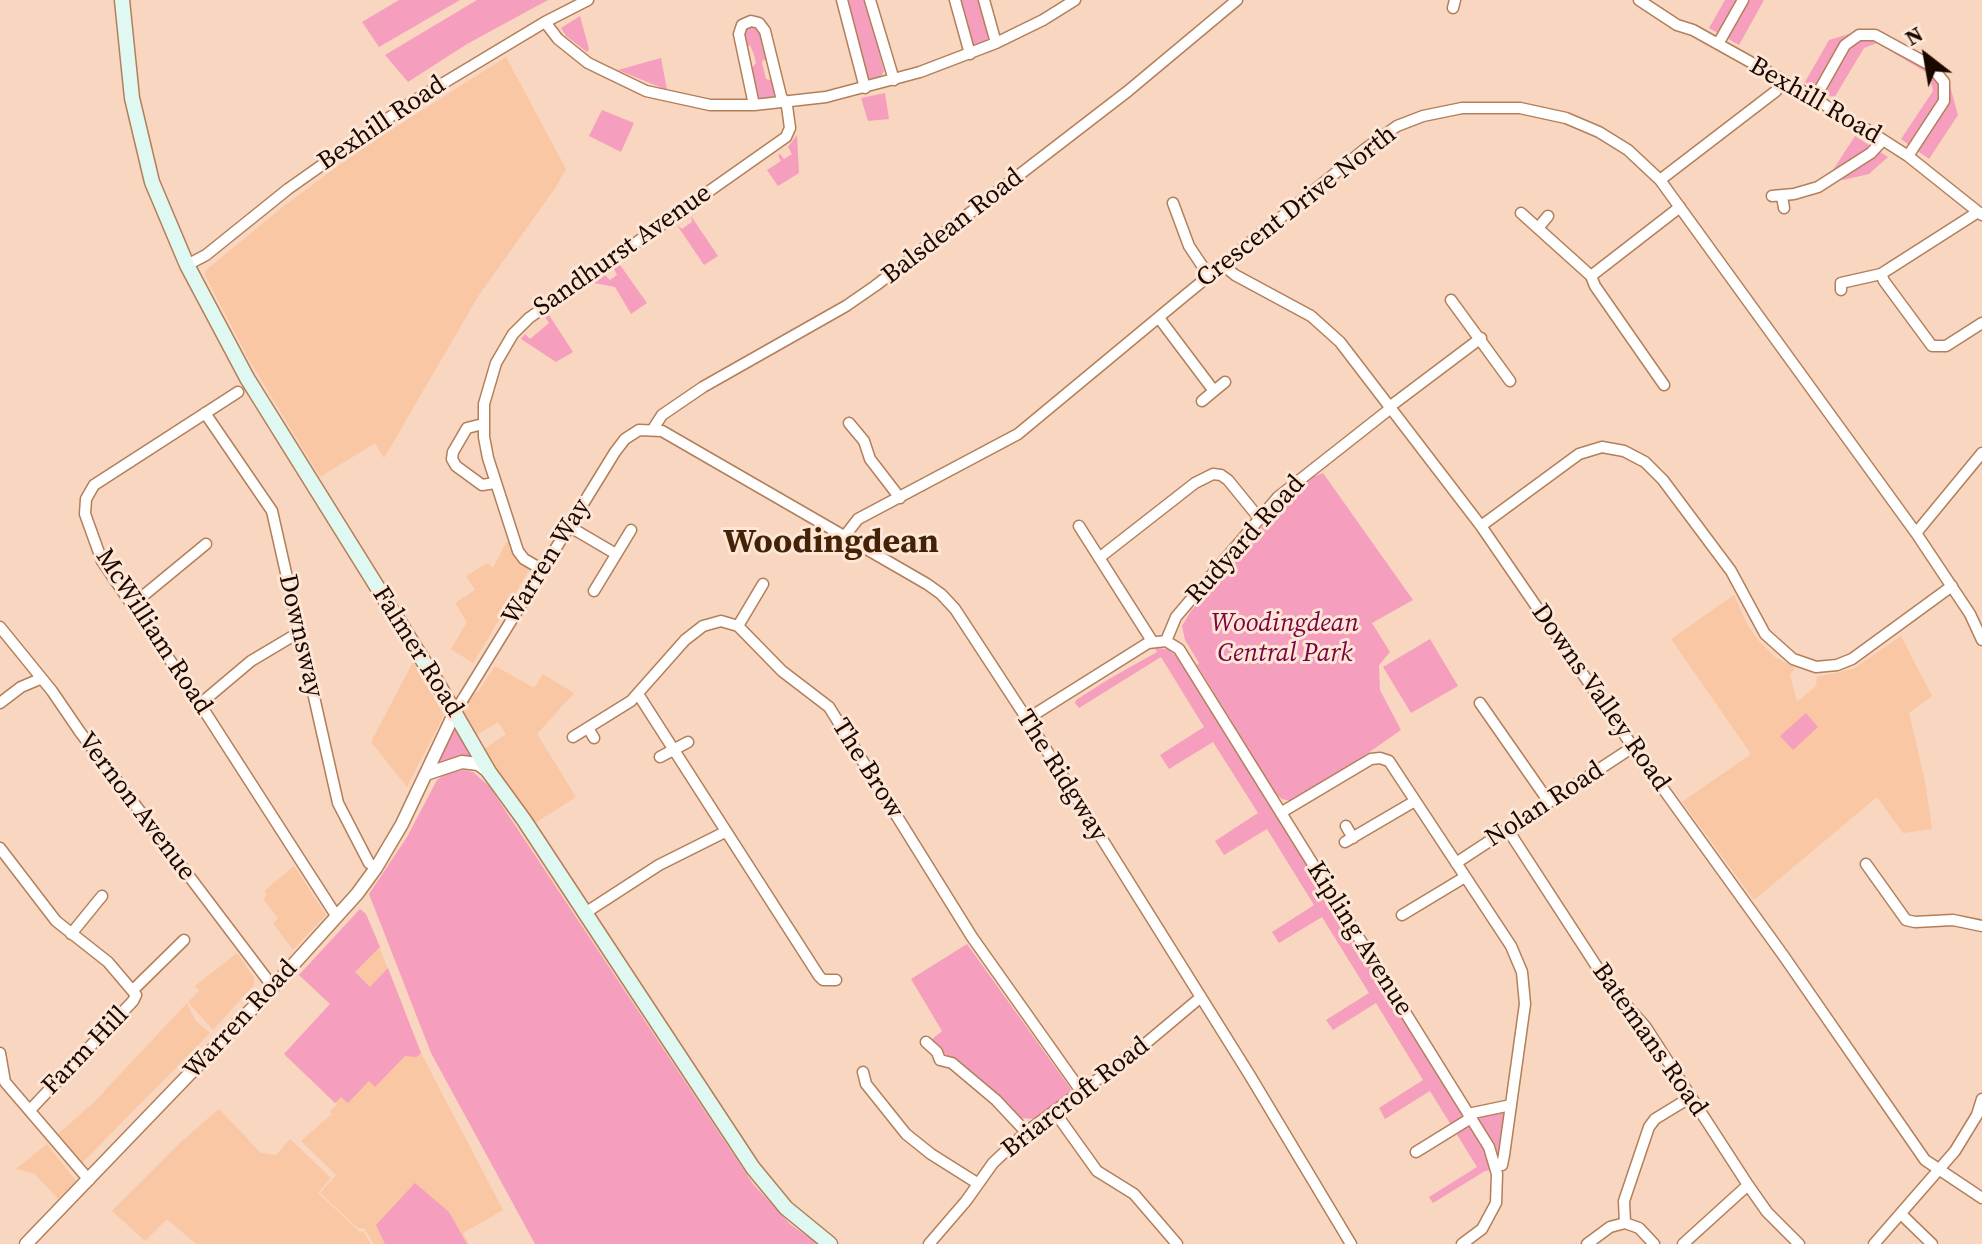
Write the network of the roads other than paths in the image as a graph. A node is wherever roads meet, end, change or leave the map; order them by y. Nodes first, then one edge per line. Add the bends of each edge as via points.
1 (122, 0) edge
2 (588, 0) edge
3 (842, 0) edge
4 (870, 0) edge
5 (955, 0) edge
6 (984, 0) edge
7 (1075, 0) edge
8 (1237, 0) edge
9 (1639, 0) edge
10 (1743, 0) edge
11 (545, 22) junction
12 (996, 43) junction
13 (1718, 44) junction
14 (970, 54) junction
15 (894, 80) junction
16 (1781, 81) junction
17 (865, 88) junction
18 (1815, 98) junction
19 (785, 102) junction
20 (754, 105) junction
21 (1883, 140) junction
22 (1908, 156) junction
23 (1660, 180) junction
24 (1680, 207) junction
25 (1784, 208) dead end
26 (1173, 212) dead end
27 (1521, 213) dead end
28 (1980, 214) edge
29 (1548, 216) dead end
30 (1538, 228) junction
31 (187, 265) junction
32 (1223, 265) junction
33 (1881, 274) junction
34 (1209, 276) junction
35 (1591, 276) junction
36 (1839, 283) dead end
37 (1451, 300) dead end
38 (1159, 318) junction
39 (1982, 323) edge
40 (1481, 338) junction
41 (1510, 381) dead end
42 (1225, 382) dead end
43 (1664, 385) dead end
44 (1214, 391) junction
45 (238, 392) dead end
46 (1202, 401) dead end
47 (1390, 408) junction
48 (205, 413) junction
49 (483, 424) junction
50 (653, 429) junction
51 (851, 431) dead end
52 (1982, 453) edge
53 (495, 483) junction
54 (900, 498) junction
55 (1259, 518) junction
56 (1079, 526) dead end
57 (1481, 526) junction
58 (570, 527) junction
59 (631, 530) dead end
60 (1916, 533) junction
61 (844, 537) junction
62 (206, 544) dead end
63 (616, 554) junction
64 (1099, 558) junction
65 (543, 570) junction
66 (763, 584) dead end
67 (1952, 586) junction
68 (594, 591) dead end
69 (132, 605) junction
70 (738, 626) junction
71 (0, 627) edge
72 (298, 633) junction
73 (1982, 640) edge
74 (1152, 641) junction
75 (1166, 641) junction
76 (40, 679) junction
77 (638, 694) junction
78 (0, 703) edge
79 (1480, 703) dead end
80 (200, 704) junction
81 (455, 712) junction
82 (1490, 717) junction
83 (1027, 719) junction
84 (1479, 724) dead end
85 (588, 728) junction
86 (573, 737) dead end
87 (594, 738) dead end
88 (688, 742) dead end
89 (1633, 747) junction
90 (674, 749) junction
91 (660, 757) dead end
92 (489, 772) junction
93 (426, 774) junction
94 (1415, 801) junction
95 (1549, 802) junction
96 (1282, 812) junction
97 (1346, 826) dead end
98 (1508, 830) junction
99 (725, 832) junction
100 (0, 848) edge
101 (1456, 863) junction
102 (1866, 864) dead end
103 (376, 868) junction
104 (1465, 877) junction
105 (102, 896) dead end
106 (585, 913) junction
107 (1402, 915) dead end
108 (337, 917) junction
109 (1982, 926) edge
110 (71, 934) junction
111 (184, 940) dead end
112 (836, 980) dead end
113 (273, 987) junction
114 (133, 990) junction
115 (1201, 997) junction
116 (926, 1042) dead end
117 (0, 1053) edge
118 (863, 1072) dead end
119 (3, 1085) edge
120 (1081, 1091) junction
121 (1691, 1097) junction
122 (1982, 1099) edge
123 (1511, 1105) junction
124 (30, 1110) junction
125 (1054, 1111) junction
126 (1470, 1116) junction
127 (1026, 1132) junction
128 (1416, 1152) dead end
129 (1496, 1166) junction
130 (1940, 1171) junction
131 (89, 1180) junction
132 (977, 1183) junction
133 (1748, 1185) junction
134 (1982, 1198) edge
135 (1901, 1214) junction
136 (1625, 1223) junction
137 (26, 1244) edge
138 (830, 1244) edge
139 (929, 1244) edge
140 (1177, 1244) edge
141 (1351, 1244) edge
142 (1462, 1244) edge
143 (1587, 1244) edge
144 (1654, 1244) edge
145 (1683, 1244) edge
146 (1799, 1244) edge
147 (1874, 1244) edge
148 (1932, 1244) edge

1 - 31 main road, Falmer Road via 141,140 158,198
2 - 11 street, Bexhill Road
3 - 17 street
4 - 15 street
5 - 14 street
6 - 12 street
7 - 12 street
8 - 50 street, Balsdean Road via 1126,93 875,286 703,387 656,420
9 - 13 street, Bexhill Road
10 - 13 street
11 - 20 street via 588,63 646,91 710,105
11 - 31 street, Bexhill Road via 373,128
12 - 14 street
13 - 16 street, Bexhill Road
14 - 15 street
15 - 17 street
16 - 18 street, Bexhill Road
16 - 23 street via 1776,91
17 - 19 street
18 - 21 street, Bexhill Road
18 - 22 street via 1845,45 1859,35 1875,35 1930,65 1944,82 1944,101
19 - 20 street
19 - 20 street via 765,30 750,21 739,36
19 - 49 street, Sandhurst Avenue via 790,128 784,140 516,330 491,375
21 - 22 street, Bexhill Road
21 - 25 street via 1826,183 1777,196
22 - 28 street, Bexhill Road
23 - 24 street, Crescent Drive North
23 - 32 street, Crescent Drive North via 1619,144 1566,118 1498,107 1438,112 1387,134
24 - 35 street
24 - 60 street, Crescent Drive North
26 - 34 street
27 - 30 street
28 - 33 street
29 - 30 street
30 - 35 street
31 - 81 main road, Falmer Road via 273,424
32 - 34 street, Crescent Drive North
32 - 47 street, Downs Valley Road via 1320,322
33 - 36 street
33 - 39 street via 1932,346 1946,346
34 - 38 street, Crescent Drive North
35 - 43 street
37 - 40 street
38 - 44 street
38 - 54 street, Crescent Drive North via 1018,434
40 - 41 street
40 - 47 street, Rudyard Road
42 - 44 street
44 - 46 street
45 - 48 street, McWilliam Road
47 - 55 street, Rudyard Road via 1296,481
47 - 57 street, Downs Valley Road
48 - 69 street, McWilliam Road via 98,482 86,499 85,514 100,556
48 - 72 street, Downsway via 272,511
49 - 53 street, Sandhurst Avenue
49 - 53 street via 467,428 453,461 482,485
50 - 58 street, Warren Way via 637,431 620,445
50 - 61 street, The Ridgway
51 - 54 street via 864,441 870,459
52 - 60 street
53 - 65 street, Sandhurst Avenue via 518,551
54 - 61 street, Crescent Drive North via 858,519
55 - 64 street via 1228,480 1213,474
55 - 75 street, Rudyard Road via 1176,617
56 - 64 street
57 - 67 street via 1579,454 1602,447 1624,451 1660,476 1731,571 1765,634 1789,657 1816,667 1852,659
57 - 89 street, Downs Valley Road
58 - 63 street
58 - 65 street, Warren Way
59 - 63 street
60 - 67 street, Crescent Drive North
61 - 83 street, The Ridgway via 941,594
62 - 69 street
63 - 68 street
64 - 74 street
65 - 81 street, Warren Way
66 - 70 street
67 - 73 street, Crescent Drive North
69 - 80 street, McWilliam Road
70 - 77 street via 721,621 703,626
70 - 120 street, The Brow via 782,671 829,707 972,937
71 - 76 street, Vernon Avenue
72 - 80 street via 251,661
72 - 103 street, Downsway via 338,803
74 - 75 street
74 - 83 street
75 - 96 street, Kipling Avenue via 1182,653
76 - 78 street
76 - 113 street, Vernon Avenue
77 - 85 street
77 - 90 street
79 - 82 street
80 - 108 street, McWilliam Road
81 - 92 main road, Falmer Road
81 - 93 street, Warren Road
82 - 84 street
82 - 95 street
83 - 115 street, The Ridgway
85 - 86 street
85 - 87 street
88 - 90 street
89 - 95 street, Nolan Road
89 - 130 street, Downs Valley Road via 1925,1160
90 - 91 street
90 - 99 street
92 - 93 street via 462,762
92 - 106 main road, Falmer Road
93 - 103 street, Warren Road
94 - 96 street via 1390,762 1374,758
94 - 97 street via 1349,840
94 - 101 street
95 - 98 street, Nolan Road
96 - 126 street, Kipling Avenue
98 - 101 street, Nolan Road
98 - 121 street, Batemans Road via 1610,987 1645,1026
99 - 106 street via 659,865
99 - 112 street via 821,978
100 - 110 street, Farm Hill
101 - 104 street
102 - 109 street via 1906,920
103 - 108 street, Warren Road
104 - 107 street
104 - 123 street via 1511,946 1524,980
105 - 110 street
106 - 138 main road, Falmer Road via 762,1181
108 - 113 street, Warren Road
110 - 114 street, Farm Hill via 108,962
111 - 114 street, Farm Hill
113 - 131 street, Warren Road
114 - 124 street, Farm Hill via 135,999
115 - 120 street, Briarcroft Road
115 - 141 street, The Ridgway
116 - 127 street via 937,1052 937,1064 952,1063
117 - 119 street
118 - 132 street via 866,1084 906,1134
119 - 124 street
120 - 125 street, Briarcroft Road
121 - 133 street, Batemans Road
121 - 136 street via 1649,1127 1624,1201
122 - 130 street via 1969,1131
123 - 126 street
123 - 129 street via 1502,1165
124 - 131 street
125 - 127 street, Briarcroft Road
125 - 140 street via 1097,1171 1134,1194
126 - 128 street
126 - 129 street, Kipling Avenue
127 - 132 street, Briarcroft Road
129 - 142 street, Kipling Avenue via 1494,1209 1482,1229
130 - 134 street, Downs Valley Road
130 - 135 street
131 - 137 street, Warren Road
132 - 139 street, Briarcroft Road
133 - 145 street
133 - 146 street, Batemans Road
135 - 147 street
135 - 148 street
136 - 143 street
136 - 144 street via 1639,1228

